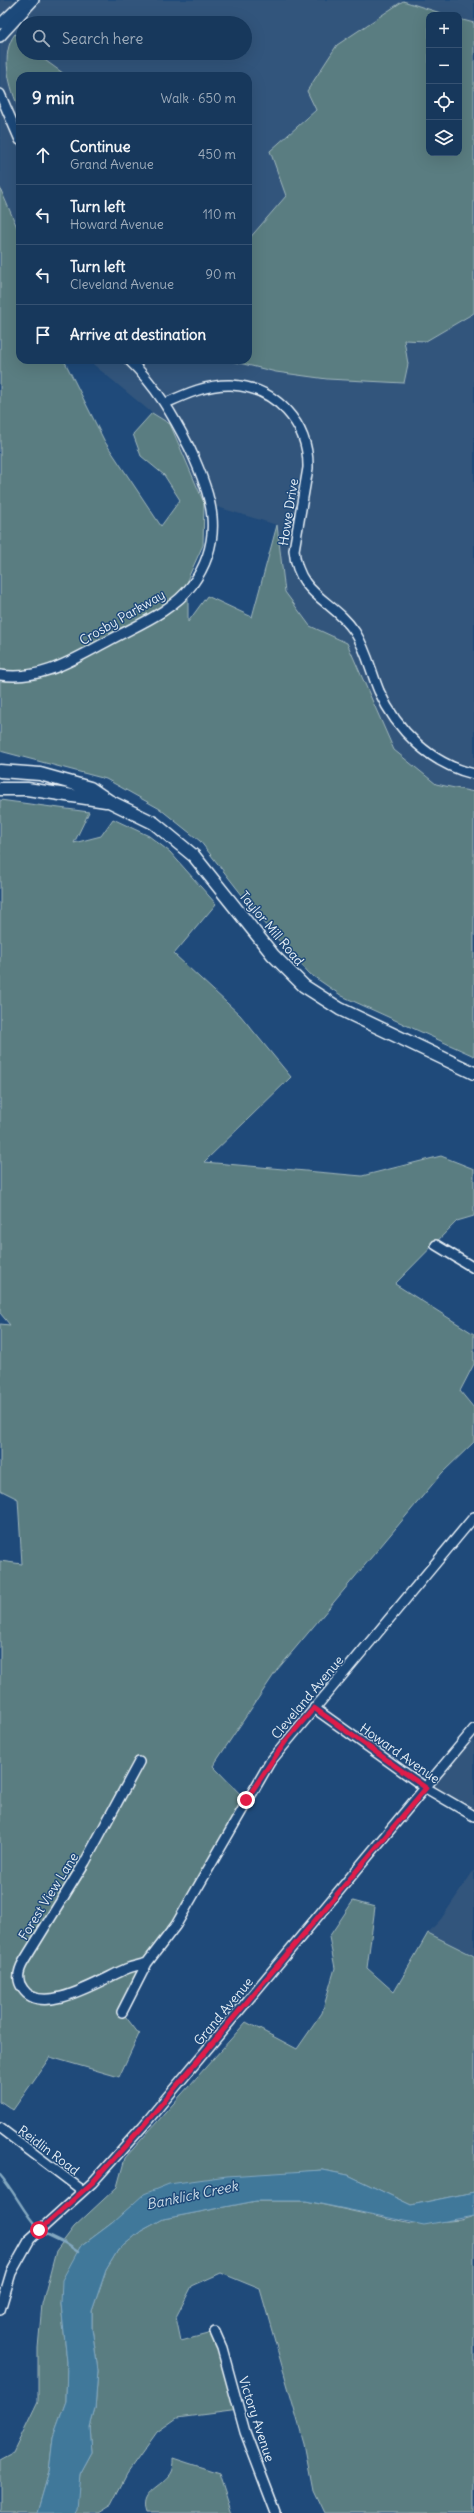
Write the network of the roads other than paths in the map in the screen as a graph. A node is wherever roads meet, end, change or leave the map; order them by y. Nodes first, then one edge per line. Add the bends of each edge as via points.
1 (26, 0) edge
2 (34, 0) edge
3 (19, 16) edge
4 (16, 20) edge
5 (0, 24) edge
6 (0, 37) edge
7 (0, 94) edge
8 (16, 131) edge
9 (133, 364) edge
10 (166, 403) junction
11 (0, 676) edge
12 (0, 771) edge
13 (474, 774) edge
14 (0, 789) edge
15 (109, 801) junction
16 (474, 1073) edge
17 (436, 1244) dead end
18 (474, 1268) edge
19 (474, 1517) edge
20 (314, 1708) junction
21 (474, 1730) edge
22 (139, 1762) dead end
23 (426, 1788) junction
24 (474, 1816) edge
25 (147, 1963) junction
26 (122, 2012) dead end
27 (0, 2128) edge
28 (83, 2191) junction
29 (0, 2310) edge
30 (215, 2332) dead end
31 (276, 2513) edge

1 - 5 street
2 - 3 street
4 - 6 street
7 - 8 street
9 - 10 street, Crosby Parkway via 147,377
10 - 11 street, Crosby Parkway via 204,480 211,505 212,539 199,573 180,598 165,609 61,667 30,675
10 - 13 street, Howe Drive via 204,388 231,385 265,394 287,410 301,432 308,455 294,550 301,579 355,632 385,704 403,730 447,765
12 - 15 main road, Taylor Mill Road via 60,778 90,788
14 - 15 main road, Taylor Mill Road
15 - 16 main road, Taylor Mill Road via 154,823 189,851 209,872 273,955 304,986 340,1009
17 - 18 street
19 - 20 street, Cleveland Avenue
20 - 23 street, Howard Avenue
20 - 25 street, Cleveland Avenue via 285,1742 258,1780 176,1924
21 - 23 street, Grand Avenue
22 - 25 street, Forest View Lane via 85,1862 24,1961 18,1977 19,1984 29,1995 54,1999 73,1994 128,1968
23 - 24 street, Howard Avenue
23 - 28 street, Grand Avenue via 143,2126
25 - 26 street, Cleveland Avenue
27 - 28 street, Reidlin Road
28 - 29 street, Grand Avenue via 34,2235 18,2257
30 - 31 street, Victory Avenue via 222,2348 245,2432

